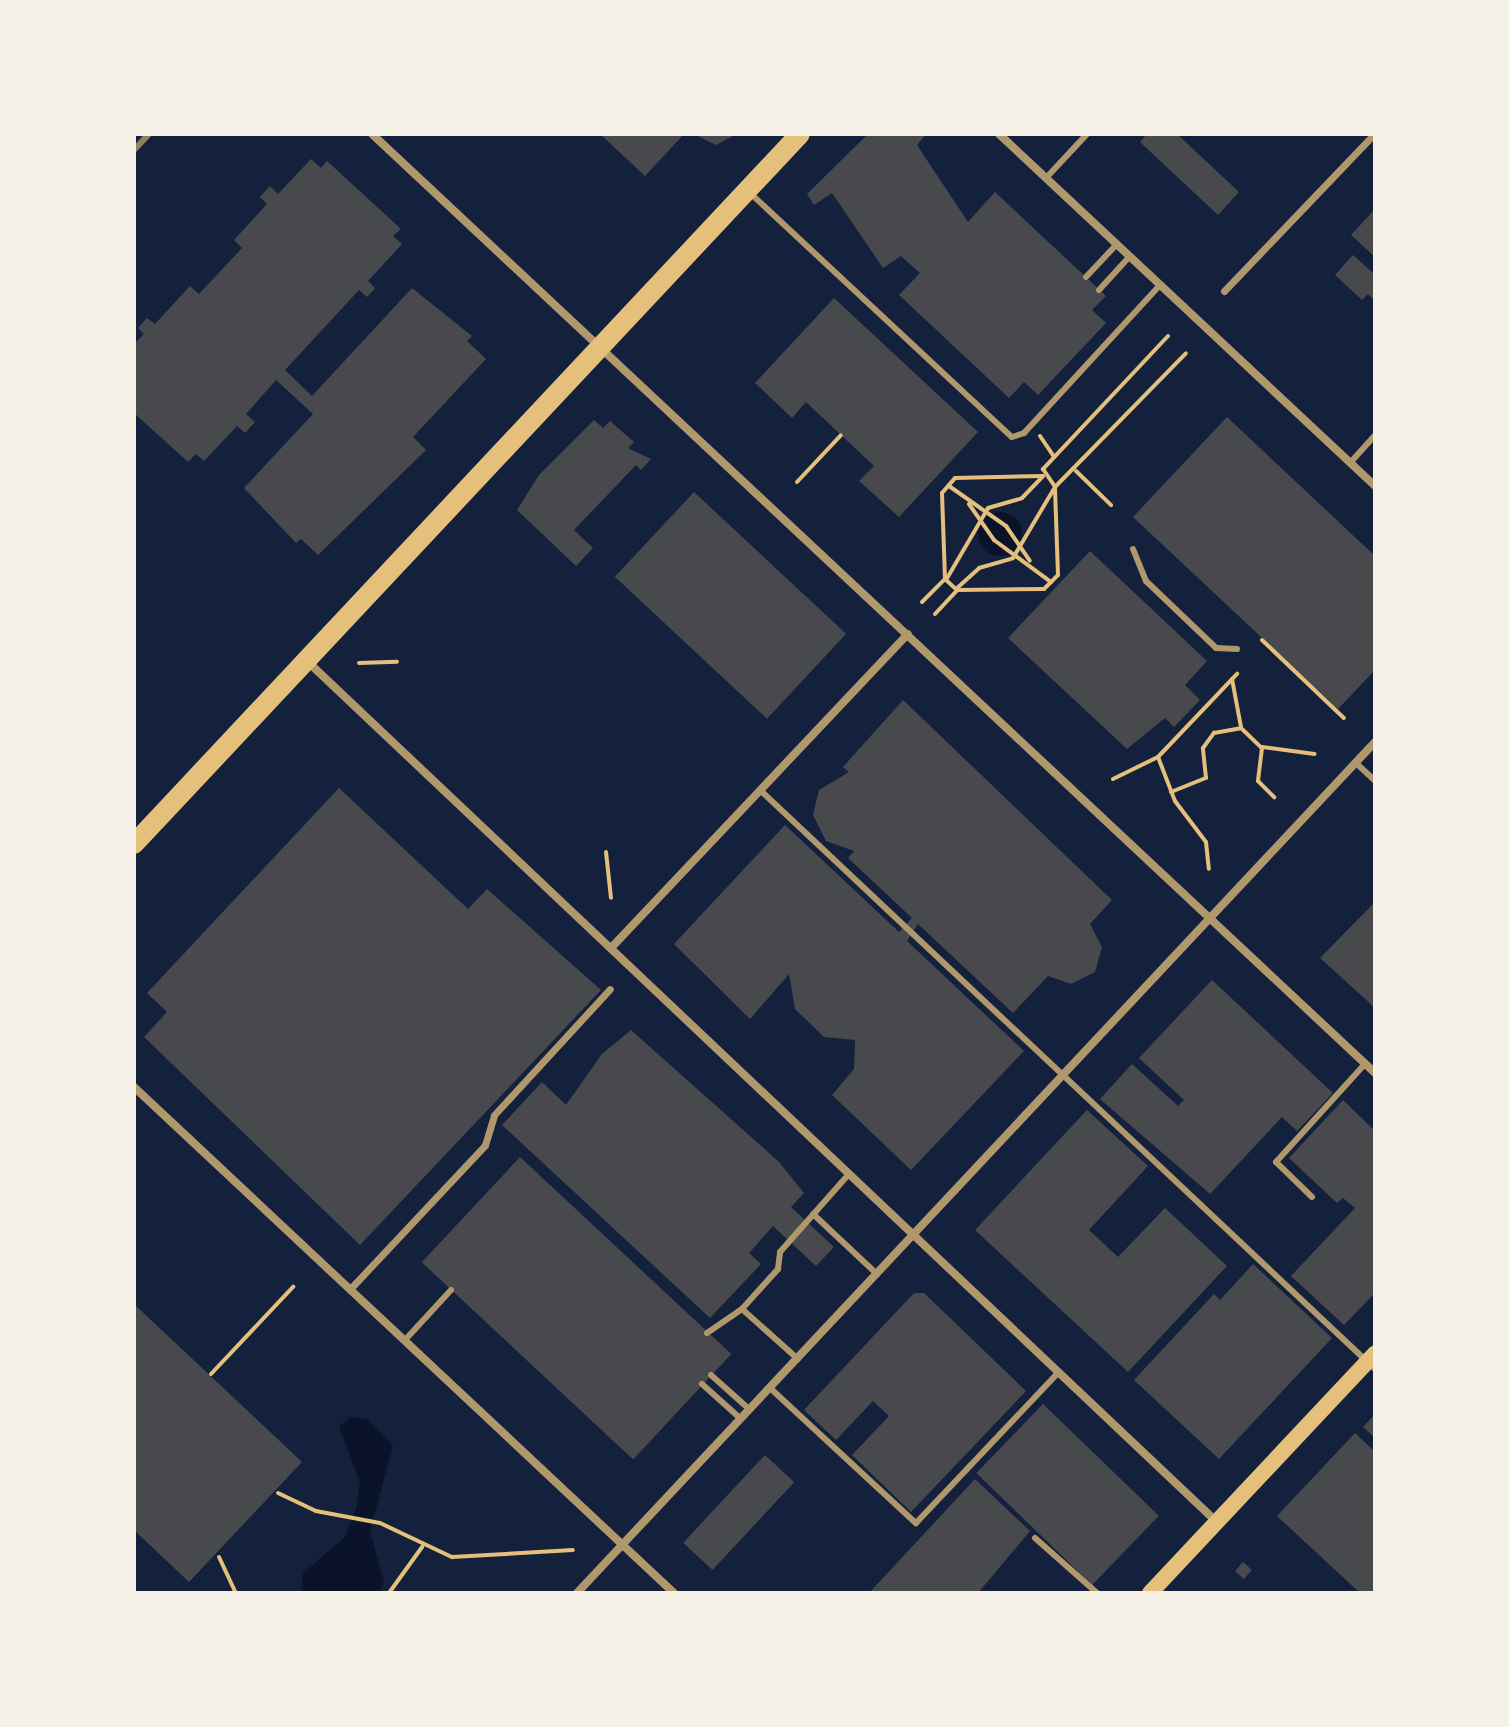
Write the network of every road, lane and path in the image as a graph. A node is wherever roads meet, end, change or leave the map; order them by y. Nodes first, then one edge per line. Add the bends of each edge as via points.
1 (372, 134) edge
2 (800, 134) edge
3 (999, 134) edge
4 (1087, 134) edge
5 (1374, 134) edge
6 (1046, 178) junction
7 (747, 191) junction
8 (1117, 244) junction
9 (1130, 256) junction
10 (1086, 277) dead end
11 (1160, 285) junction
12 (1099, 290) dead end
13 (1224, 291) dead end
14 (1168, 336) dead end
15 (600, 347) junction
16 (1186, 353) dead end
17 (1030, 426) junction
18 (841, 435) dead end
19 (1375, 435) edge
20 (1054, 457) junction
21 (1350, 463) junction
22 (1076, 471) junction
23 (1043, 476) junction
24 (797, 482) dead end
25 (949, 486) junction
26 (1375, 486) edge
27 (1055, 487) junction
28 (969, 504) junction
29 (1111, 505) dead end
30 (1133, 549) dead end
31 (1031, 563) junction
32 (945, 580) junction
33 (1051, 582) junction
34 (957, 590) junction
35 (922, 602) dead end
36 (935, 614) dead end
37 (908, 634) junction
38 (1262, 640) dead end
39 (1237, 649) dead end
40 (306, 660) junction
41 (397, 662) dead end
42 (359, 663) dead end
43 (1237, 674) dead end
44 (1232, 679) junction
45 (1344, 718) dead end
46 (1241, 728) junction
47 (1375, 742) edge
48 (1262, 748) junction
49 (1315, 754) dead end
50 (1158, 757) junction
51 (1356, 763) junction
52 (1113, 779) dead end
53 (1375, 781) edge
54 (760, 790) junction
55 (1171, 792) junction
56 (1274, 797) dead end
57 (134, 844) edge
58 (606, 852) dead end
59 (1209, 869) dead end
60 (611, 898) dead end
61 (1211, 918) junction
62 (611, 948) junction
63 (610, 989) dead end
64 (1365, 1064) junction
65 (1375, 1073) edge
66 (1064, 1075) junction
67 (134, 1087) edge
68 (849, 1174) junction
69 (1312, 1197) dead end
70 (813, 1214) junction
71 (913, 1235) junction
72 (877, 1274) junction
73 (293, 1287) dead end
74 (350, 1289) junction
75 (451, 1290) dead end
76 (742, 1309) junction
77 (707, 1333) dead end
78 (405, 1340) junction
79 (798, 1359) junction
80 (1372, 1361) edge
81 (1058, 1373) junction
82 (211, 1374) dead end
83 (711, 1375) dead end
84 (702, 1384) dead end
85 (770, 1388) junction
86 (749, 1409) junction
87 (741, 1419) junction
88 (278, 1493) dead end
89 (1217, 1522) junction
90 (1035, 1538) dead end
91 (623, 1544) junction
92 (422, 1547) junction
93 (573, 1550) dead end
94 (219, 1557) dead end
95 (1153, 1591) edge
96 (236, 1593) edge
97 (389, 1593) edge
98 (577, 1593) edge
99 (674, 1593) edge
100 (1097, 1593) edge

1 - 15 street
2 - 7 main road
3 - 6 street
4 - 6 lane
5 - 13 street
6 - 8 street
7 - 15 main road
7 - 17 lane via 1012,437
8 - 9 street
8 - 10 lane
9 - 11 street
9 - 12 lane
11 - 17 lane
11 - 21 street
14 - 20 path
15 - 37 street
15 - 40 main road
16 - 22 path
17 - 20 path
18 - 24 path
19 - 21 lane
20 - 23 path
21 - 26 street
22 - 27 path
22 - 29 path
23 - 25 path via 955,478
23 - 27 path
23 - 32 path via 1022,498 988,508
25 - 28 path
25 - 32 path via 942,493
27 - 33 path via 1058,575
27 - 34 path via 1013,558 979,568
28 - 31 path via 994,540
28 - 31 path via 1006,526
30 - 39 lane via 1146,581 1216,648
31 - 33 path
32 - 34 path
32 - 35 path
33 - 34 path via 1044,589
34 - 36 path
37 - 54 street
37 - 61 street
38 - 45 path
40 - 57 main road
40 - 62 street
41 - 42 path
43 - 44 path
44 - 46 path
44 - 50 path
46 - 48 path
46 - 55 path via 1214,733 1203,748 1206,778
47 - 51 street
48 - 49 path
48 - 56 path via 1258,781
50 - 52 path
50 - 55 path
51 - 53 lane
51 - 61 street
54 - 62 street
54 - 66 lane
55 - 59 path via 1206,842
58 - 60 path
61 - 64 street
61 - 66 street
62 - 68 street
63 - 74 street via 494,1115 485,1145
64 - 65 street
64 - 69 lane via 1276,1162
66 - 71 street
66 - 80 lane
67 - 74 street
68 - 70 lane
68 - 71 street
70 - 72 lane
70 - 76 lane
71 - 72 street
71 - 81 street
72 - 79 street
73 - 82 path
74 - 78 street
75 - 78 lane
76 - 77 lane
76 - 79 lane
78 - 91 street
79 - 85 street
80 - 89 main road
81 - 85 lane via 916,1523
81 - 89 street
83 - 86 lane
84 - 87 lane
85 - 86 street
86 - 87 street
87 - 91 street
88 - 92 path via 380,1523
89 - 95 main road
90 - 100 lane
91 - 98 street
91 - 99 street
92 - 93 path via 482,1561
92 - 97 path
94 - 96 path

